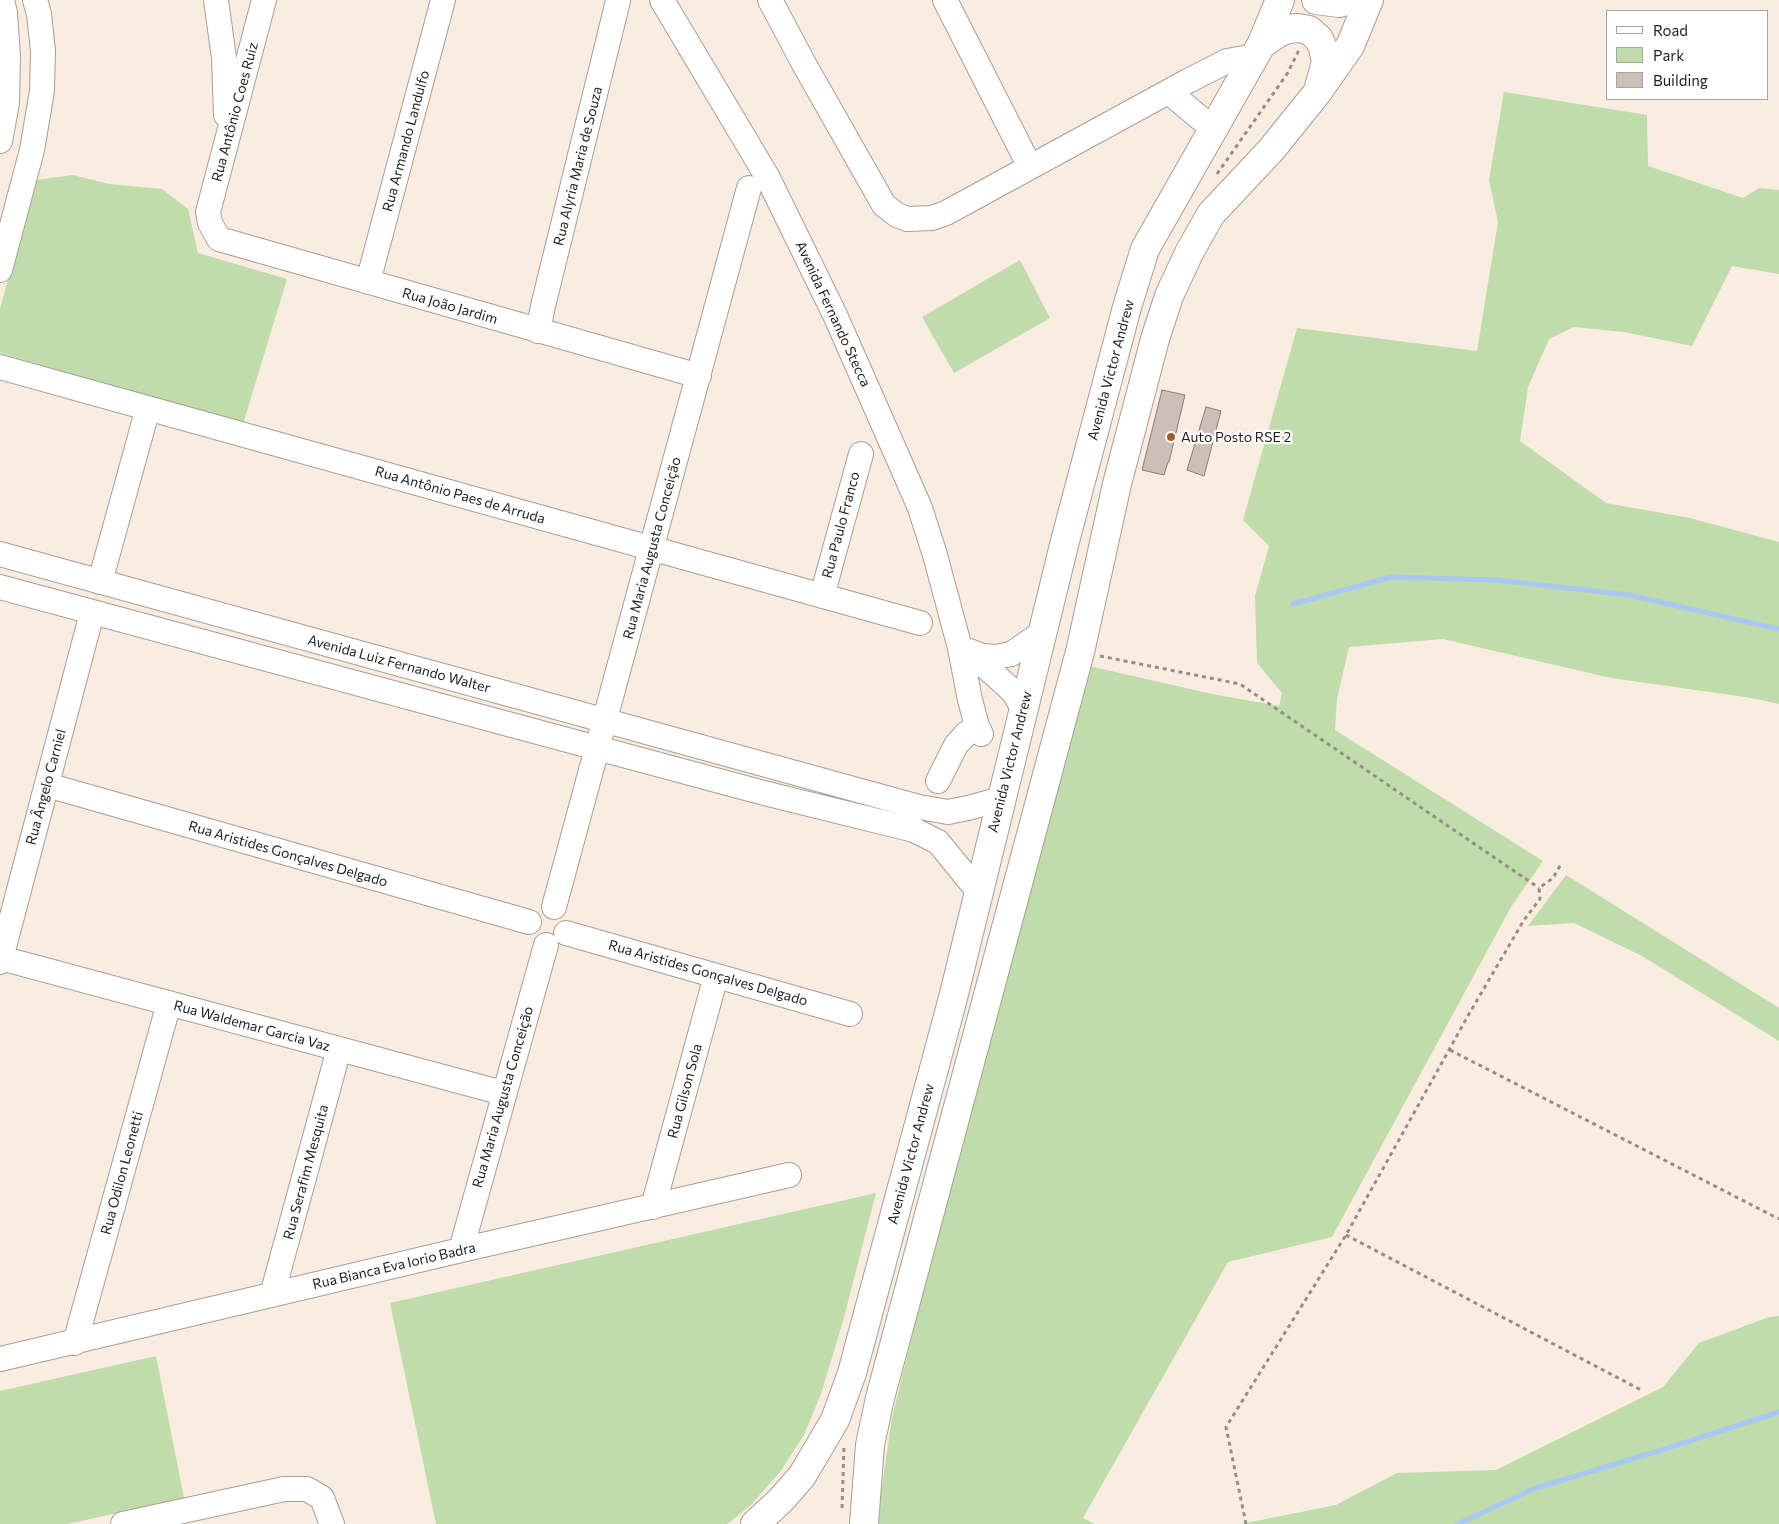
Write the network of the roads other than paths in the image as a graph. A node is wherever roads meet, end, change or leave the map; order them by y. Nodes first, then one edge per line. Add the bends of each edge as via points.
1 (2, 0) edge
2 (35, 0) edge
3 (216, 0) edge
4 (264, 0) edge
5 (443, 0) edge
6 (662, 0) edge
7 (770, 0) edge
8 (945, 0) edge
9 (1280, 0) edge
10 (1316, 0) edge
11 (1350, 0) edge
12 (1369, 0) edge
13 (618, 1) dead end
14 (1258, 50) junction
15 (1169, 92) junction
16 (1317, 93) junction
17 (1213, 128) junction
18 (227, 139) junction
19 (0, 141) edge
20 (1030, 167) junction
21 (749, 188) dead end
22 (210, 223) joint
23 (0, 270) edge
24 (368, 282) junction
25 (538, 331) junction
26 (0, 367) edge
27 (699, 376) junction
28 (148, 408) junction
29 (861, 454) dead end
30 (652, 548) junction
31 (0, 554) edge
32 (100, 582) junction
33 (0, 587) edge
34 (822, 596) junction
35 (92, 613) junction
36 (920, 623) dead end
37 (1042, 633) junction
38 (960, 648) junction
39 (1024, 710) junction
40 (605, 721) junction
41 (598, 748) junction
42 (798, 775) junction
43 (938, 781) dead end
44 (47, 785) junction
45 (764, 793) junction
46 (1001, 799) junction
47 (978, 891) junction
48 (554, 908) junction
49 (529, 922) junction
50 (566, 933) junction
51 (546, 945) junction
52 (1, 960) edge
53 (716, 976) junction
54 (169, 1003) junction
55 (850, 1014) dead end
56 (339, 1049) junction
57 (504, 1093) junction
58 (790, 1175) dead end
59 (653, 1207) junction
60 (461, 1250) junction
61 (272, 1295) junction
62 (76, 1342) junction
63 (0, 1359) edge
64 (802, 1476) junction
65 (123, 1524) edge
66 (332, 1524) edge
67 (755, 1524) edge
68 (779, 1524) edge
69 (864, 1524) edge

1 - 19 street via 8,57
2 - 23 street via 43,51 42,91 32,150
3 - 18 street via 224,58
4 - 18 street, Rua Antônio Coes Ruiz
5 - 24 street, Rua Armando Landulfo
6 - 38 street, Avenida Fernando Stecca via 768,178 835,315 920,508
7 - 20 street via 884,204 896,215 918,220 946,213
8 - 20 street
9 - 14 main road, Avenida Victor Andrew
10 - 11 main road via 1339,4
12 - 16 main road via 1350,46
13 - 25 street, Rua Alyria Maria de Souza
14 - 15 street via 1227,61
14 - 16 main road via 1288,29 1309,30 1319,40 1326,62
14 - 17 main road, Avenida Victor Andrew
15 - 17 street
15 - 20 street
16 - 69 main road via 1271,150 1211,214 1169,296 1155,339 1117,484 1080,652 880,1398 870,1445
17 - 37 main road, Avenida Victor Andrew via 1145,249
18 - 22 street, Rua Antônio Coes Ruiz via 208,212
21 - 27 street, Rua Maria Augusta Conceição
22 - 24 street, Rua João Jardim via 219,239
24 - 25 street, Rua João Jardim
25 - 27 street, Rua João Jardim
26 - 28 street, Rua Antônio Paes de Arruda
27 - 30 street, Rua Maria Augusta Conceição
28 - 30 street, Rua Antônio Paes de Arruda
28 - 32 street
29 - 34 street, Rua Paulo Franco
30 - 34 street, Rua Antônio Paes de Arruda
30 - 40 street, Rua Maria Augusta Conceição
31 - 32 street, Avenida Luiz Fernando Walter
32 - 40 street, Avenida Luiz Fernando Walter
33 - 35 street
34 - 36 street, Rua Antônio Paes de Arruda
35 - 41 street
35 - 44 street, Rua Ângelo Carniel
37 - 38 street via 1011,654 996,657
37 - 39 main road, Avenida Victor Andrew
38 - 39 street via 1006,685
38 - 43 street, Avenida Fernando Stecca via 979,730 966,734 956,745
39 - 46 main road, Avenida Victor Andrew
40 - 41 street, Rua Maria Augusta Conceição
40 - 42 street, Avenida Luiz Fernando Walter
41 - 45 street
41 - 48 street, Rua Maria Augusta Conceição
42 - 45 street via 801,781 795,788
42 - 46 street, Avenida Luiz Fernando Walter via 948,812
44 - 49 street, Rua Aristides Gonçalves Delgado
44 - 52 street, Rua Ângelo Carniel
45 - 47 street via 914,830 938,842
46 - 47 main road, Avenida Victor Andrew
47 - 64 main road, Avenida Victor Andrew via 953,998 852,1373 835,1420
48 - 49 street via 541,908
48 - 50 street via 567,920
49 - 51 street via 531,934
50 - 51 street via 558,942
50 - 53 street, Rua Aristides Gonçalves Delgado
51 - 57 street, Rua Maria Augusta Conceição
52 - 54 street, Rua Waldemar Garcia Vaz
53 - 55 street, Rua Aristides Gonçalves Delgado
53 - 59 street, Rua Gilson Sola
54 - 56 street, Rua Waldemar Garcia Vaz
54 - 62 street, Rua Odilon Leonetti
56 - 57 street, Rua Waldemar Garcia Vaz
56 - 61 street, Rua Serafim Mesquita
57 - 60 street, Rua Maria Augusta Conceição
58 - 59 street, Rua Bianca Eva Iorio Badra
59 - 60 street, Rua Bianca Eva Iorio Badra
60 - 61 street, Rua Bianca Eva Iorio Badra
61 - 62 street, Rua Bianca Eva Iorio Badra
62 - 63 street, Rua Bianca Eva Iorio Badra
64 - 67 main road, Avenida Victor Andrew
64 - 68 main road
65 - 66 street via 284,1489 307,1489 322,1498

